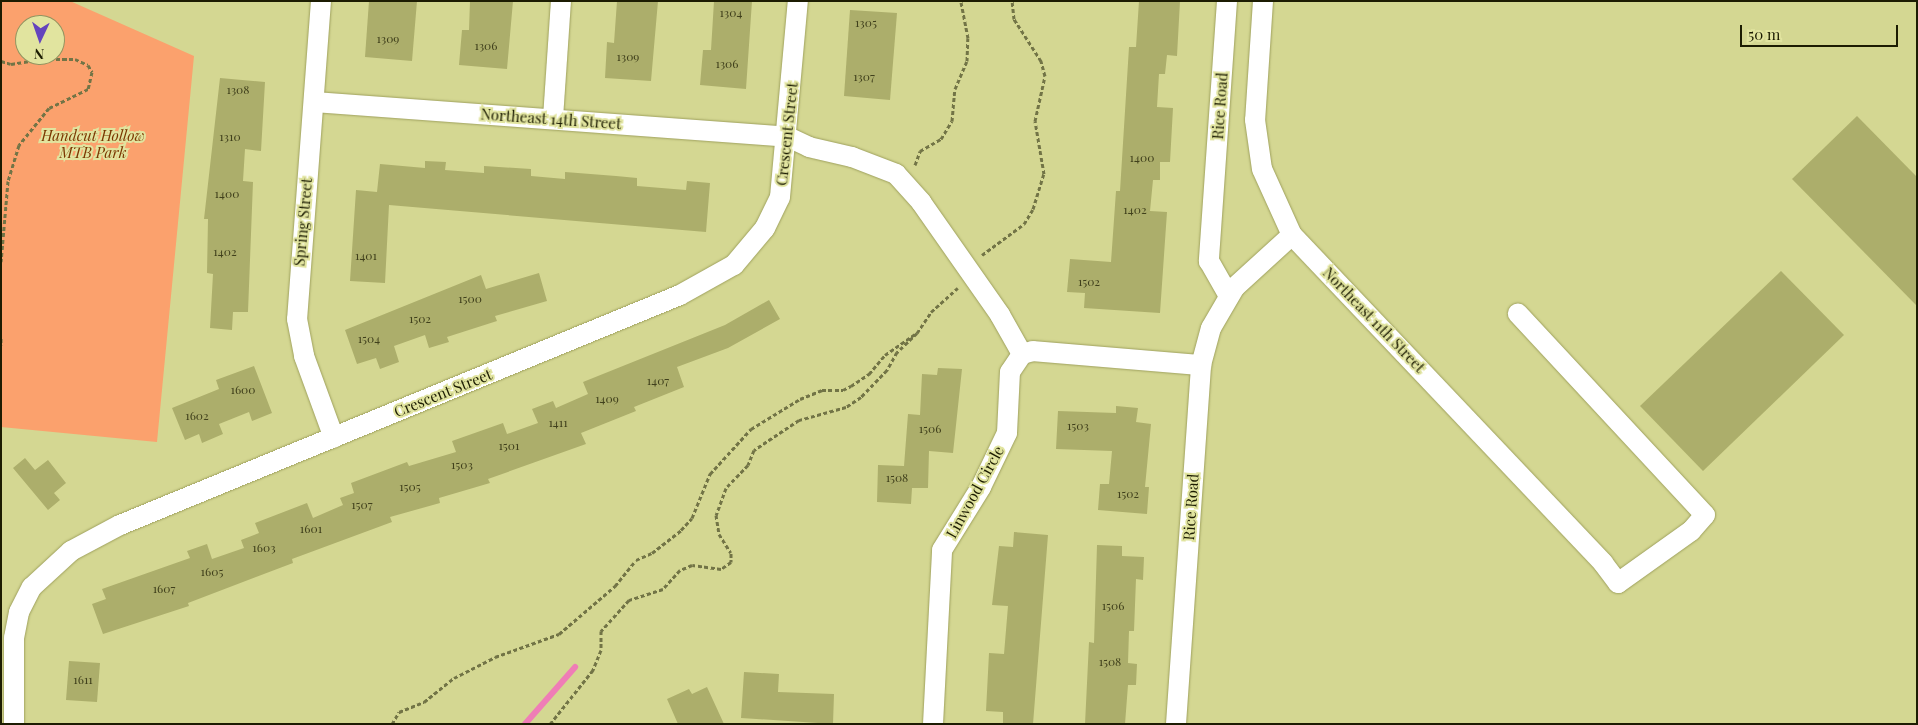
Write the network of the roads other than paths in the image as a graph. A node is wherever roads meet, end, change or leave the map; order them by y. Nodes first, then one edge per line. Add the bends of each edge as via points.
1 (321, 1) edge
2 (561, 1) edge
3 (798, 1) edge
4 (1227, 1) edge
5 (1263, 1) edge
6 (314, 102) junction
7 (553, 118) junction
8 (788, 137) junction
9 (1292, 236) junction
10 (1229, 296) junction
11 (1518, 314) dead end
12 (1022, 354) junction
13 (1201, 365) junction
14 (334, 438) junction
15 (14, 724) edge
16 (933, 724) edge
17 (1176, 724) edge

1 - 6 street, Spring Street
2 - 7 street
3 - 8 street, Crescent Street
4 - 10 street, Rice Road via 1209,261
5 - 9 street, Northeast 11th Street via 1255,120 1262,169
6 - 7 street, Northeast 14th Street
6 - 14 street, Spring Street via 297,319 304,356
7 - 8 street, Northeast 14th Street
8 - 12 street via 809,147 896,174 944,231
8 - 14 street, Crescent Street via 780,197 765,228 734,265 680,295
9 - 10 street, Rice Road
9 - 11 street, Northeast 11th Street via 1618,583 1690,532 1705,515
10 - 13 street, Rice Road via 1211,328
12 - 13 street via 1033,351
12 - 16 street, Linwood Circle via 1010,372 1007,433 981,487 942,550
13 - 17 street, Rice Road
14 - 15 street, Crescent Street via 120,525 71,551 32,587 19,612 14,638

